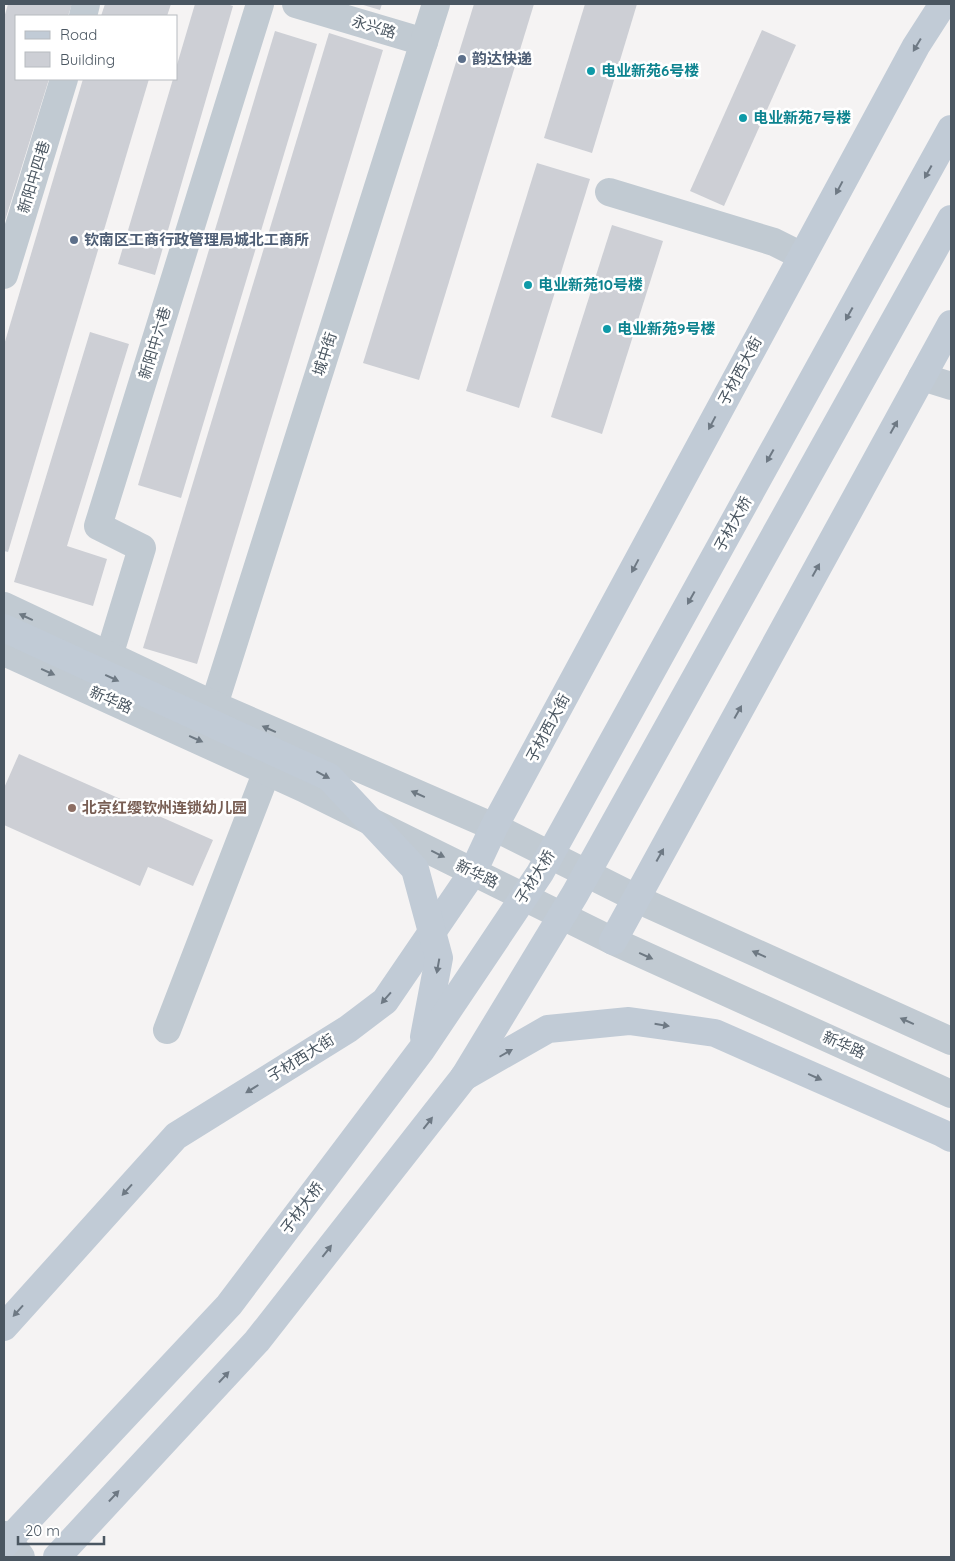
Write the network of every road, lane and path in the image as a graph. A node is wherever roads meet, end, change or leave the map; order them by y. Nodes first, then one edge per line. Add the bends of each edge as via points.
1 (260, 4) edge
2 (436, 4) edge
3 (943, 4) edge
4 (302, 5) edge
5 (424, 42) junction
6 (64, 80) edge
7 (951, 129) edge
8 (609, 192) dead end
9 (951, 219) edge
10 (802, 256) junction
11 (4, 275) edge
12 (951, 324) edge
13 (922, 376) junction
14 (951, 386) edge
15 (4, 606) edge
16 (4, 628) edge
17 (4, 652) edge
18 (109, 656) junction
19 (214, 705) junction
20 (266, 771) junction
21 (494, 827) junction
22 (473, 872) junction
23 (636, 898) junction
24 (613, 941) junction
25 (167, 1030) dead end
26 (951, 1041) edge
27 (422, 1049) junction
28 (464, 1077) junction
29 (951, 1094) edge
30 (951, 1138) edge
31 (4, 1327) edge
32 (4, 1535) edge
33 (4, 1545) edge
34 (20, 1557) edge
35 (57, 1557) edge

1 - 18 street, 新阳中六巷 via 98,526 142,548
2 - 5 street, 城中街
3 -> 10 main road, 子材西大街 via 916,46
4 - 5 street, 永兴路
5 - 19 street, 城中街
6 - 11 street, 新阳中四巷
7 -> 27 main road, 子材大桥, bridge via 540,873
8 - 10 street via 774,242
9 - 28 main road, bridge via 575,894
10 -> 21 main road, 子材西大街
12 - 13 main road
13 - 14 street
23 -> 13 main road
18 -> 15 street
16 -> 27 main road, bridge via 329,777 414,869 439,958
17 -> 20 street, 新华路
18 - 19 street
21 -> 19 street
20 -> 22 street, 新华路
20 - 25 street
21 - 22 main road, 子材西大街
21 - 23 street
22 - 24 street, 新华路
22 -> 31 main road, 子材西大街 via 385,1001 348,1029 176,1136
23 - 24 main road
26 -> 23 street
24 -> 29 street, 新华路
27 - 33 main road, 子材大桥, bridge via 229,1305
28 -> 30 main road via 548,1029 629,1020 715,1034
35 -> 28 main road, bridge via 257,1341
32 - 34 street

